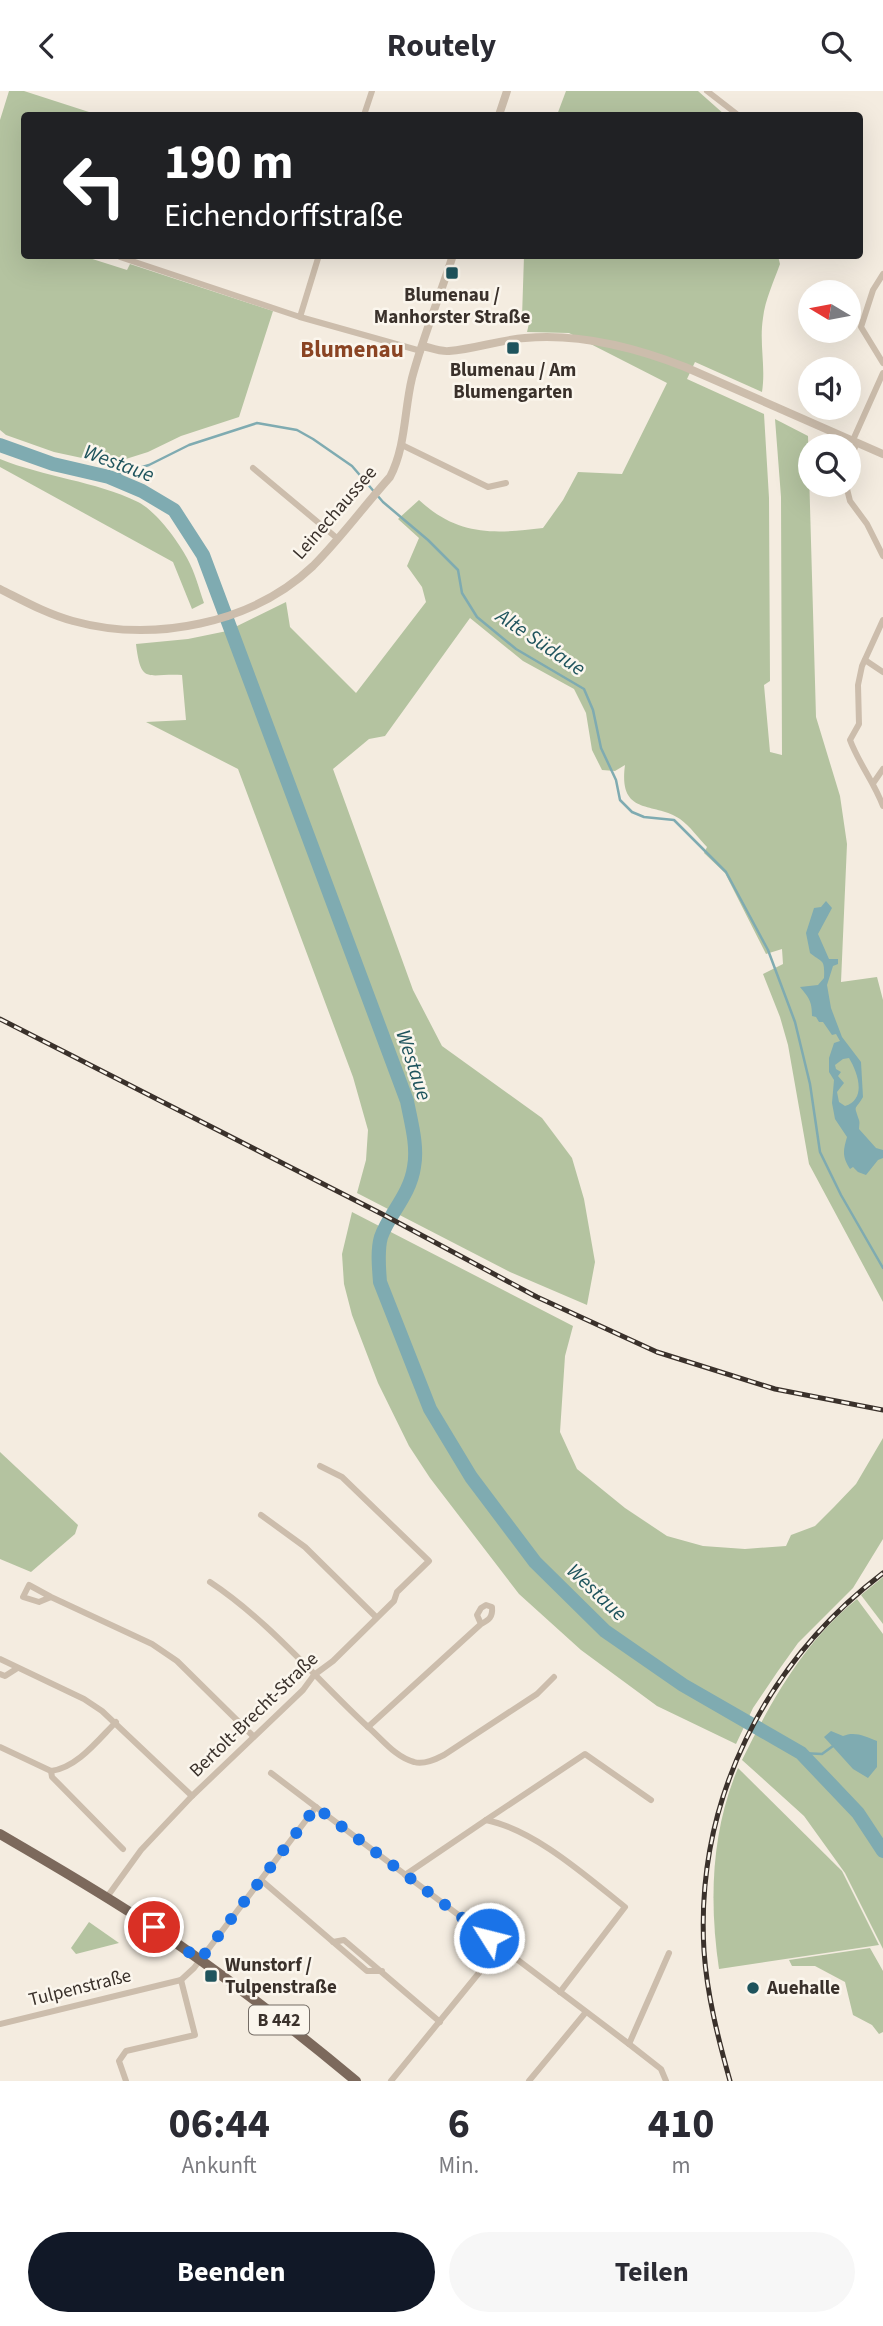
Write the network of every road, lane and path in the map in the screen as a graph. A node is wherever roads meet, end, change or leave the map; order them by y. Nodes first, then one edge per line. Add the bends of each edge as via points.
1 (372, 91) edge
2 (506, 91) edge
3 (707, 91) edge
4 (365, 112) edge
5 (500, 112) edge
6 (734, 112) edge
7 (126, 259) edge
8 (318, 259) edge
9 (452, 259) edge
10 (883, 274) edge
11 (300, 317) junction
12 (422, 348) junction
13 (883, 363) edge
14 (883, 373) edge
15 (839, 434) edge
16 (858, 434) edge
17 (861, 444) edge
18 (402, 445) junction
19 (883, 454) edge
20 (253, 468) dead end
21 (506, 483) dead end
22 (849, 497) edge
23 (338, 538) junction
24 (883, 556) edge
25 (0, 589) edge
26 (883, 620) edge
27 (865, 660) junction
28 (883, 672) edge
29 (883, 769) edge
30 (874, 782) junction
31 (883, 806) edge
32 (320, 1466) dead end
33 (261, 1515) dead end
34 (210, 1582) dead end
35 (51, 1597) dead end
36 (376, 1617) junction
37 (481, 1624) dead end
38 (0, 1659) edge
39 (16, 1669) junction
40 (0, 1674) edge
41 (314, 1675) junction
42 (554, 1677) dead end
43 (116, 1723) junction
44 (368, 1727) junction
45 (253, 1736) junction
46 (0, 1747) edge
47 (51, 1771) junction
48 (271, 1773) dead end
49 (192, 1796) junction
50 (651, 1800) dead end
51 (316, 1807) junction
52 (485, 1821) junction
53 (0, 1834) edge
54 (123, 1849) dead end
55 (405, 1875) junction
56 (261, 1880) junction
57 (107, 1897) junction
58 (500, 1947) junction
59 (669, 1953) dead end
60 (200, 1960) junction
61 (181, 1980) junction
62 (560, 1992) junction
63 (586, 2012) junction
64 (440, 2022) junction
65 (0, 2024) edge
66 (629, 2044) junction
67 (126, 2081) edge
68 (356, 2081) edge
69 (391, 2081) edge
70 (529, 2081) edge
71 (666, 2081) edge

1 - 4 street
2 - 5 street
3 - 6 street
7 - 11 street
8 - 11 street
9 - 12 street, Leinechaussee
10 - 13 street via 860,327
11 - 12 street
12 - 15 street via 449,352 528,338 608,343 685,367
12 - 18 street, Leinechaussee via 412,379
14 - 16 street
17 - 19 street
18 - 21 street via 488,487
18 - 23 street, Leinechaussee via 384,483
20 - 23 street
22 - 24 street
23 - 25 street, Leinechaussee via 295,581 248,607 200,624 165,630 96,626 47,612
26 - 27 street
27 - 28 street
27 - 30 street via 858,685 859,724 850,740 856,758
29 - 30 street
30 - 31 street
32 - 36 street, Bertolt-Brecht-Straße via 342,1477 429,1561
33 - 36 street via 314,1554
34 - 41 street via 237,1599
35 - 45 street via 152,1644 177,1661
36 - 41 street, Bertolt-Brecht-Straße
37 - 44 street
38 - 39 street
39 - 40 street
39 - 43 street via 84,1699
41 - 44 street
41 - 45 street, Bertolt-Brecht-Straße
42 - 44 street via 537,1694 434,1760 417,1763 401,1757
43 - 47 street via 69,1766
43 - 49 street
45 - 49 street, Bertolt-Brecht-Straße
46 - 47 street
47 - 54 street
48 - 51 street
49 - 57 street, Bertolt-Brecht-Straße via 141,1850
50 - 52 street via 584,1754
51 - 55 street
51 - 56 street
52 - 55 street
52 - 62 street via 557,1855 625,1907
53 - 57 main road, B 442
55 - 58 street
56 - 60 street
56 - 64 street via 367,1971 382,1971
57 - 60 main road, B 442
58 - 62 street
58 - 64 street
59 - 66 street
60 - 61 street
60 - 68 main road, B 442
61 - 65 street, Tulpenstraße
61 - 67 street via 195,2035 127,2051 119,2061
62 - 63 street
63 - 66 street
63 - 70 street
64 - 69 street
66 - 71 street via 661,2069

